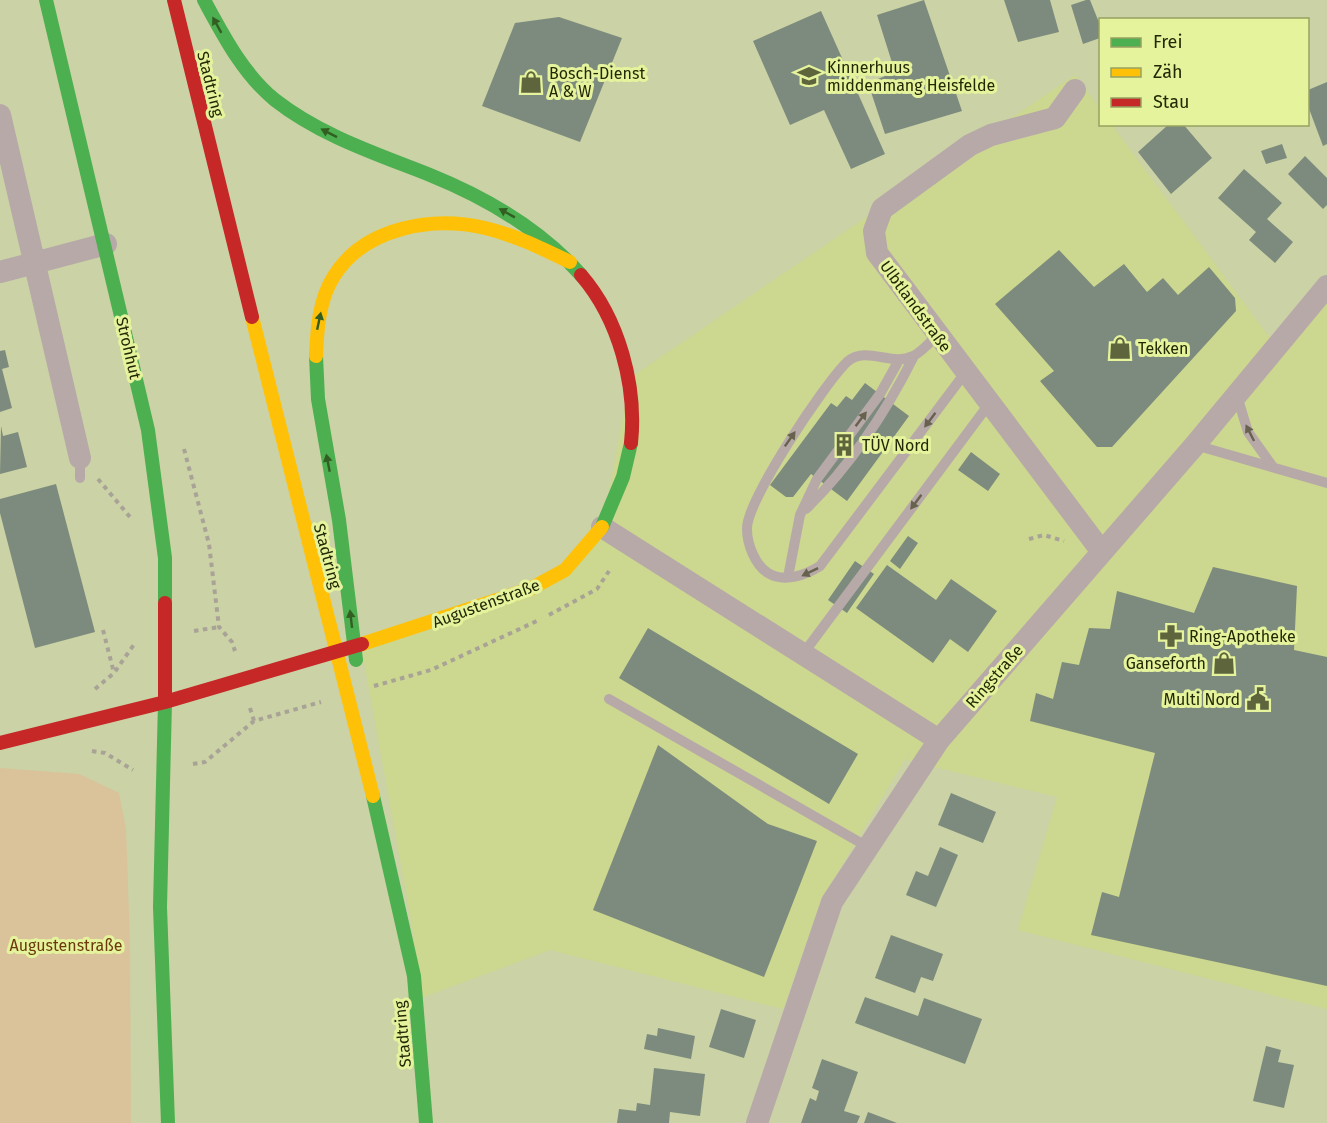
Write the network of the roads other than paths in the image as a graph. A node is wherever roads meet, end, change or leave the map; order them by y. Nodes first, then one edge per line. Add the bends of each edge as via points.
1 (46, 0) edge
2 (174, 0) edge
3 (204, 0) edge
4 (1075, 90) dead end
5 (0, 115) edge
6 (106, 244) junction
7 (570, 262) junction
8 (37, 264) junction
9 (0, 273) edge
10 (1327, 286) edge
11 (938, 335) junction
12 (914, 356) junction
13 (899, 360) junction
14 (965, 373) junction
15 (1237, 394) junction
16 (988, 404) junction
17 (1195, 446) junction
18 (1273, 467) junction
19 (80, 468) road end
20 (1327, 483) edge
21 (800, 516) junction
22 (602, 527) junction
23 (1102, 552) junction
24 (788, 577) junction
25 (804, 654) junction
26 (609, 699) dead end
27 (165, 702) junction
28 (939, 740) junction
29 (0, 743) edge
30 (370, 781) junction
31 (868, 847) junction
32 (414, 976) junction
33 (410, 1093) dead end
34 (168, 1123) edge
35 (426, 1123) edge
36 (757, 1123) edge

1 - 6 main road, Strohhut
2 - 30 main road, Stadtring via 304,531
7 -> 3 main road via 513,216 454,186 340,139 273,98 231,51
4 - 11 street, Ulbtlandstraße via 1054,118 991,135 970,145 882,209 874,231 877,253
5 - 8 street
6 - 8 street
6 - 27 main road, Strohhut via 158,492 165,558
7 - 22 main road, Augustenstraße via 606,308 623,350 631,395 631,444 624,475
30 -> 7 main road via 339,521 316,379 318,326 326,292 337,270 356,251 380,235 415,225 485,225 523,238
8 - 9 street
8 - 19 street
10 - 15 street, Ringstraße
11 - 12 lane
11 - 14 street, Ulbtlandstraße
12 - 13 lane
12 - 21 lane via 891,402 828,487
21 -> 13 lane via 817,479 880,394
24 -> 13 lane via 769,574 754,559 746,528 760,492 787,442 848,361 866,355
14 - 16 street, Ulbtlandstraße
14 -> 24 lane via 820,567 805,576
15 - 17 street, Ringstraße
18 -> 15 lane via 1248,432
16 - 23 street, Ulbtlandstraße
16 -> 25 lane
17 - 18 lane
17 - 23 street, Ringstraße
18 - 20 lane
21 - 24 lane
22 - 25 street
22 - 27 main road, Augustenstraße via 565,570 530,589 432,623
23 - 28 street, Ringstraße
25 - 28 street
26 - 31 lane
27 - 29 main road, Augustenstraße
27 - 34 main road, Strohhut via 160,907
28 - 31 street, Ringstraße
30 - 32 main road, Stadtring
31 - 36 street, Ringstraße via 832,902
32 - 33 main road
32 - 35 main road, Stadtring

